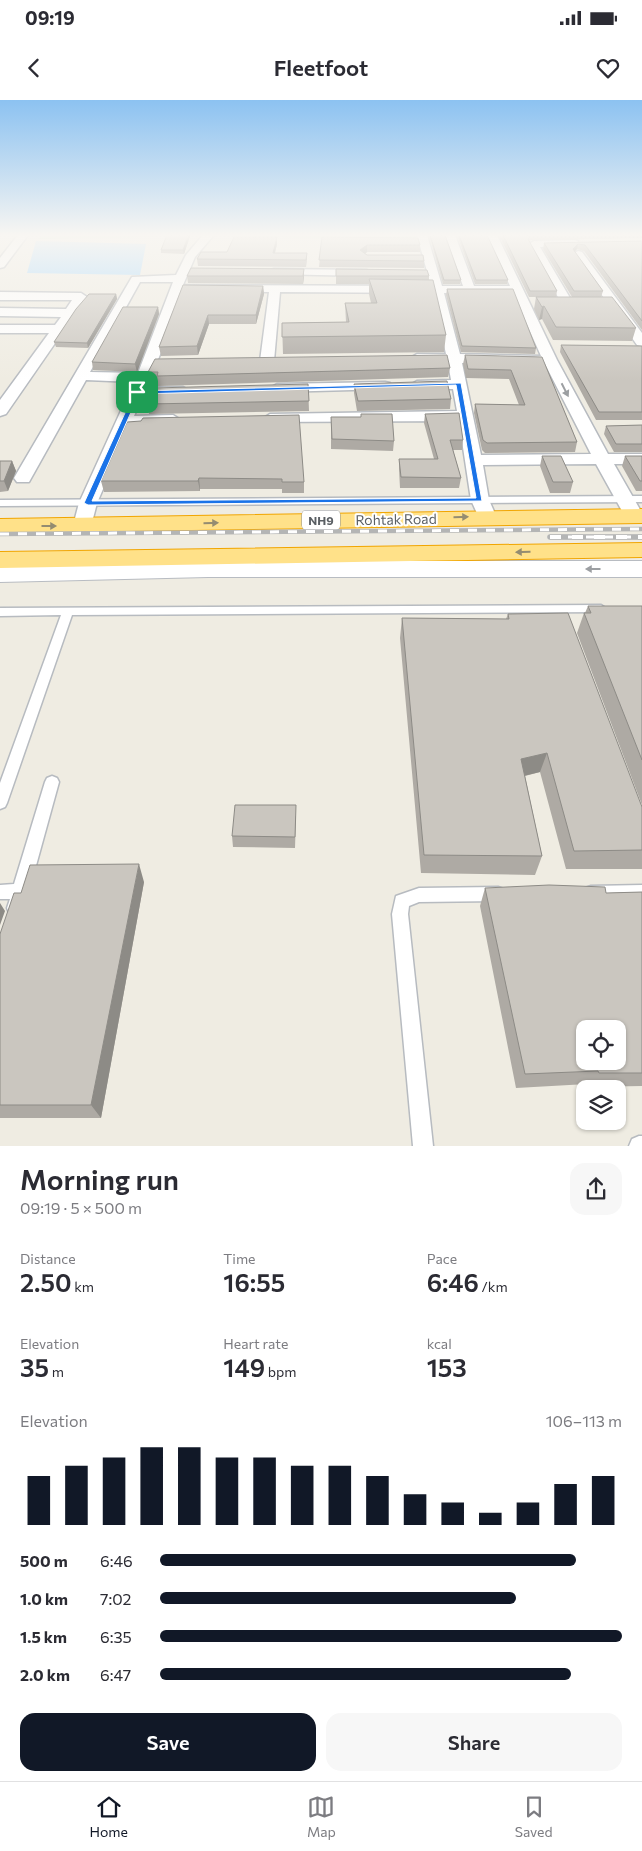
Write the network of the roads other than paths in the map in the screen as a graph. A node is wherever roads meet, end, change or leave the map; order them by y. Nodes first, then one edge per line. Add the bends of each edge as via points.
1 (133, 284) edge
2 (181, 284) edge
3 (236, 284) edge
4 (434, 284) edge
5 (467, 284) edge
6 (515, 284) edge
7 (556, 284) edge
8 (599, 284) edge
9 (276, 289) junction
10 (438, 290) junction
11 (517, 290) junction
12 (470, 291) junction
13 (0, 296) edge
14 (524, 303) junction
15 (595, 303) edge
16 (614, 304) junction
17 (0, 312) edge
18 (71, 313) junction
19 (0, 329) edge
20 (59, 329) junction
21 (639, 345) edge
22 (563, 346) edge
23 (547, 353) junction
24 (404, 358) edge
25 (454, 358) junction
26 (267, 361) edge
27 (151, 362) junction
28 (170, 362) edge
29 (83, 376) junction
30 (143, 378) junction
31 (459, 384) junction
32 (264, 389) edge
33 (196, 390) edge
34 (137, 392) junction
35 (1, 409) edge
36 (466, 416) junction
37 (251, 419) edge
38 (192, 420) edge
39 (124, 421) junction
40 (584, 426) junction
41 (603, 426) dead end
42 (602, 459) junction
43 (642, 459) edge
44 (473, 460) junction
45 (23, 478) dead end
46 (0, 503) edge
47 (88, 503) junction
48 (636, 507) edge
49 (484, 508) junction
50 (0, 526) edge
51 (83, 526) junction
52 (642, 550) edge
53 (0, 560) edge
54 (642, 569) edge
55 (0, 574) edge
56 (615, 609) edge
57 (68, 611) junction
58 (0, 612) edge
59 (52, 782) dead end
60 (0, 804) edge
61 (21, 891) junction
62 (0, 892) edge
63 (642, 892) edge
64 (574, 893) edge
65 (516, 894) edge
66 (12, 918) edge
67 (424, 1146) edge

1 - 29 street
2 - 27 street
3 - 9 street
4 - 10 street
5 - 12 street
6 - 11 street
7 - 14 street via 571,303
8 - 16 street
9 - 10 street
9 - 26 street
10 - 12 street
10 - 25 street
11 - 12 street
11 - 14 street
13 - 18 street via 81,297
14 - 23 street
15 - 16 street
16 - 21 street
17 - 18 street
18 - 20 street
19 - 20 street
20 - 35 street
22 - 23 street
23 - 25 street
23 -> 40 street
24 - 25 street
25 - 31 street
27 - 28 street
27 - 30 street
29 - 30 street
29 - 45 street
30 - 34 street
31 - 32 street
31 - 36 street
33 - 34 street
34 - 39 street
36 - 37 street
36 - 44 street
38 - 39 street
39 - 47 street
40 - 41 street
40 - 42 street
42 - 43 street
42 - 44 street
42 - 48 street
44 - 49 street
46 - 47 lane
47 - 49 lane
47 - 51 street
48 - 49 highway, Rohtak Road / NH9
51 -> 49 highway, Rohtak Road / NH9
50 -> 51 highway, Rohtak Road / NH9
52 -> 53 highway
54 -> 55 street via 208,568
56 - 57 lane via 563,614
57 - 58 lane
57 - 60 lane
59 - 61 lane
61 - 62 lane
61 - 66 lane
63 - 64 lane
65 - 67 lane via 419,895 402,901 400,914

